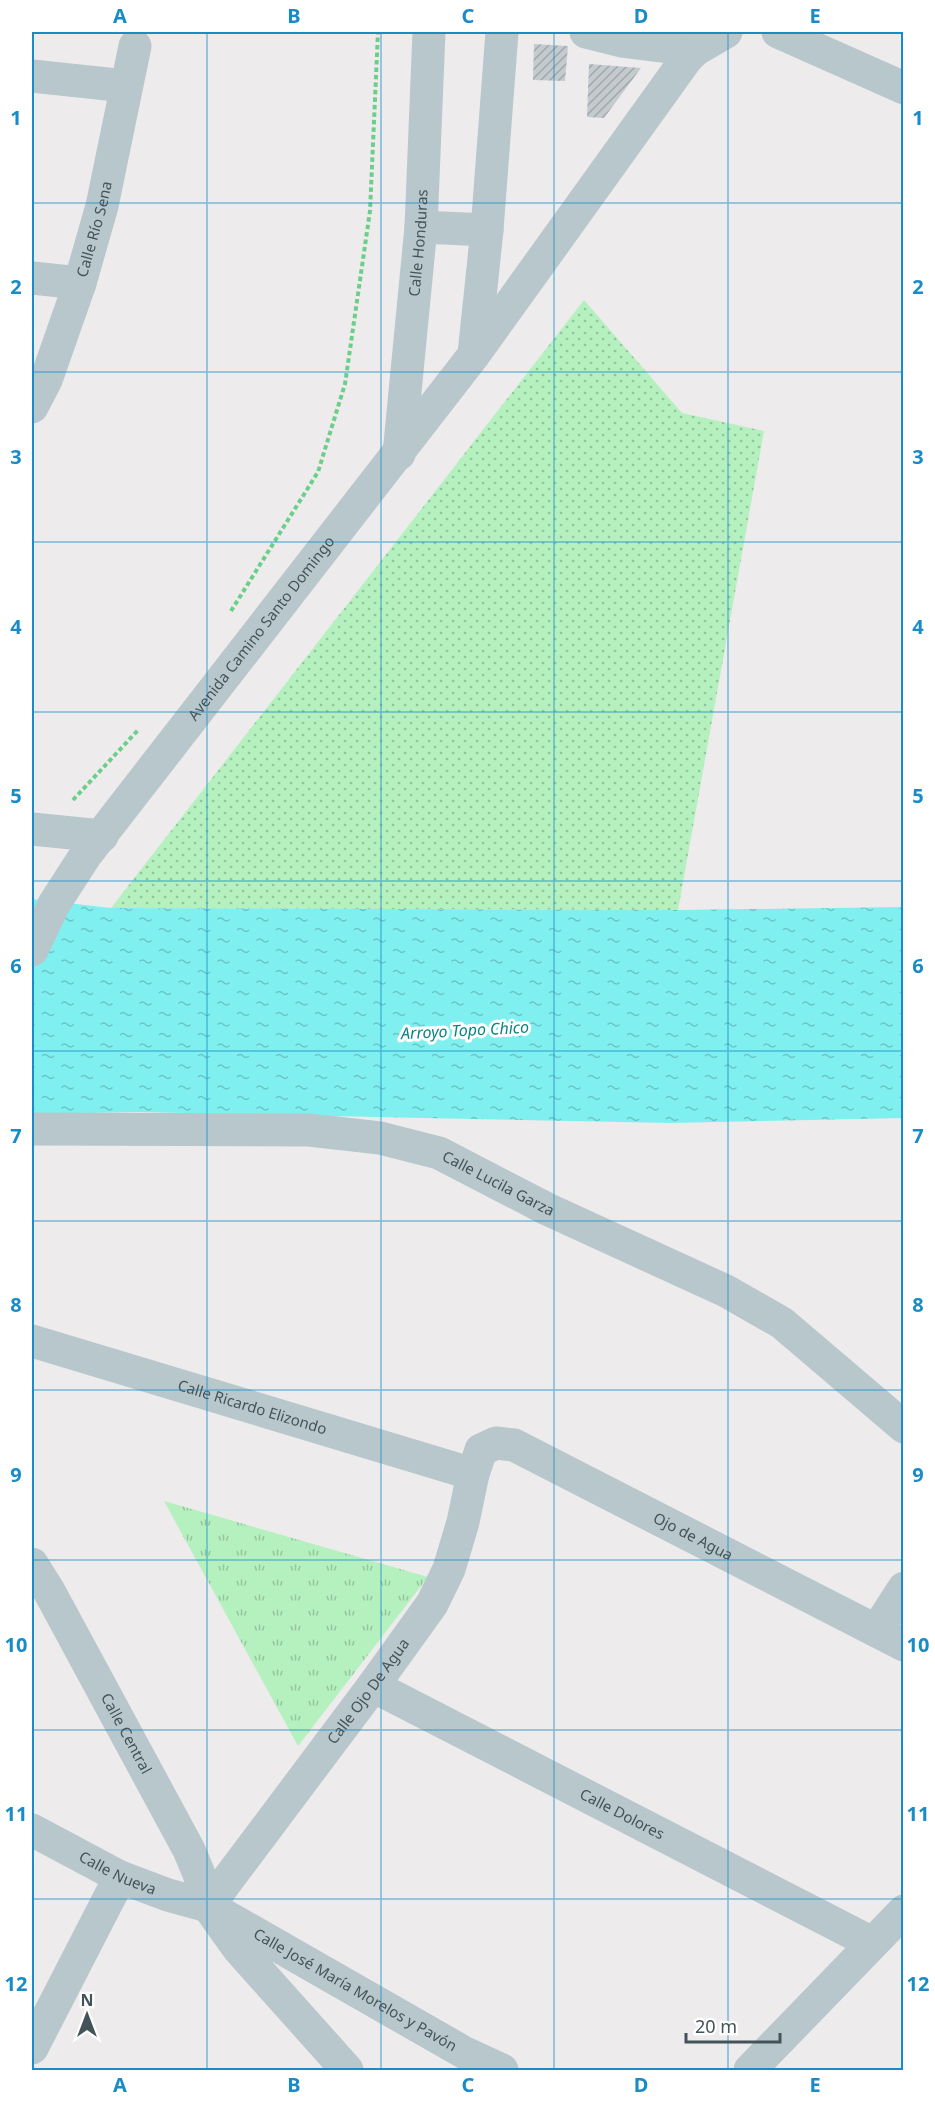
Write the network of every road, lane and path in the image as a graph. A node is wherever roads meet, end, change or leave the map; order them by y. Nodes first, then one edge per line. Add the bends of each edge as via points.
1 (378, 32) edge
2 (429, 32) edge
3 (502, 32) edge
4 (586, 32) edge
5 (726, 32) edge
6 (778, 32) edge
7 (135, 46) dead end
8 (695, 50) junction
9 (32, 76) edge
10 (126, 86) junction
11 (903, 88) edge
12 (421, 228) junction
13 (487, 230) junction
14 (32, 278) edge
15 (80, 283) junction
16 (473, 356) junction
17 (32, 407) edge
18 (399, 455) junction
19 (229, 614) dead end
20 (143, 723) dead end
21 (38, 830) edge
22 (102, 836) junction
23 (32, 950) edge
24 (32, 1130) edge
25 (32, 1341) edge
26 (903, 1427) edge
27 (477, 1462) junction
28 (32, 1564) edge
29 (903, 1588) edge
30 (890, 1638) edge
31 (373, 1686) junction
32 (32, 1830) edge
33 (120, 1877) junction
34 (208, 1906) junction
35 (903, 1911) edge
36 (872, 1943) junction
37 (32, 2048) edge
38 (347, 2070) edge
39 (502, 2070) edge
40 (750, 2070) edge

1 - 19 path via 370,211 345,384 318,472
2 - 12 street, Calle Honduras
3 - 13 street
4 - 8 street via 622,41
5 - 8 street
6 - 11 street
7 - 10 street, Calle Río Sena
8 - 16 street, Avenida Camino Santo Domingo
9 - 10 street
10 - 15 street, Calle Río Sena via 102,206
12 - 13 street
12 - 18 street, Calle Honduras
13 - 16 street
14 - 15 street
15 - 17 street, Calle Río Sena via 46,380
16 - 18 street, Avenida Camino Santo Domingo
18 - 22 street, Avenida Camino Santo Domingo
20 - 21 path
21 - 22 street
22 - 23 street, Avenida Camino Santo Domingo via 54,904
24 - 26 street, Calle Lucila Garza via 309,1130 380,1138 440,1153 547,1209 726,1291 782,1323
25 - 27 street, Calle Ricardo Elizondo
27 - 30 street, Ojo de Agua via 495,1443 514,1445
27 - 31 street, Calle Ojo De Agua via 449,1569 432,1604
28 - 34 street, Calle Central via 185,1841
29 - 30 street
31 - 34 street, Calle Ojo De Agua
31 - 36 street, Calle Dolores
32 - 33 street, Calle Nueva
33 - 34 street, Calle Nueva
33 - 37 street
34 - 38 street, Calle Central via 238,1948
34 - 39 street, Calle José María Morelos y Pavón via 465,2053
35 - 36 street
36 - 40 street

